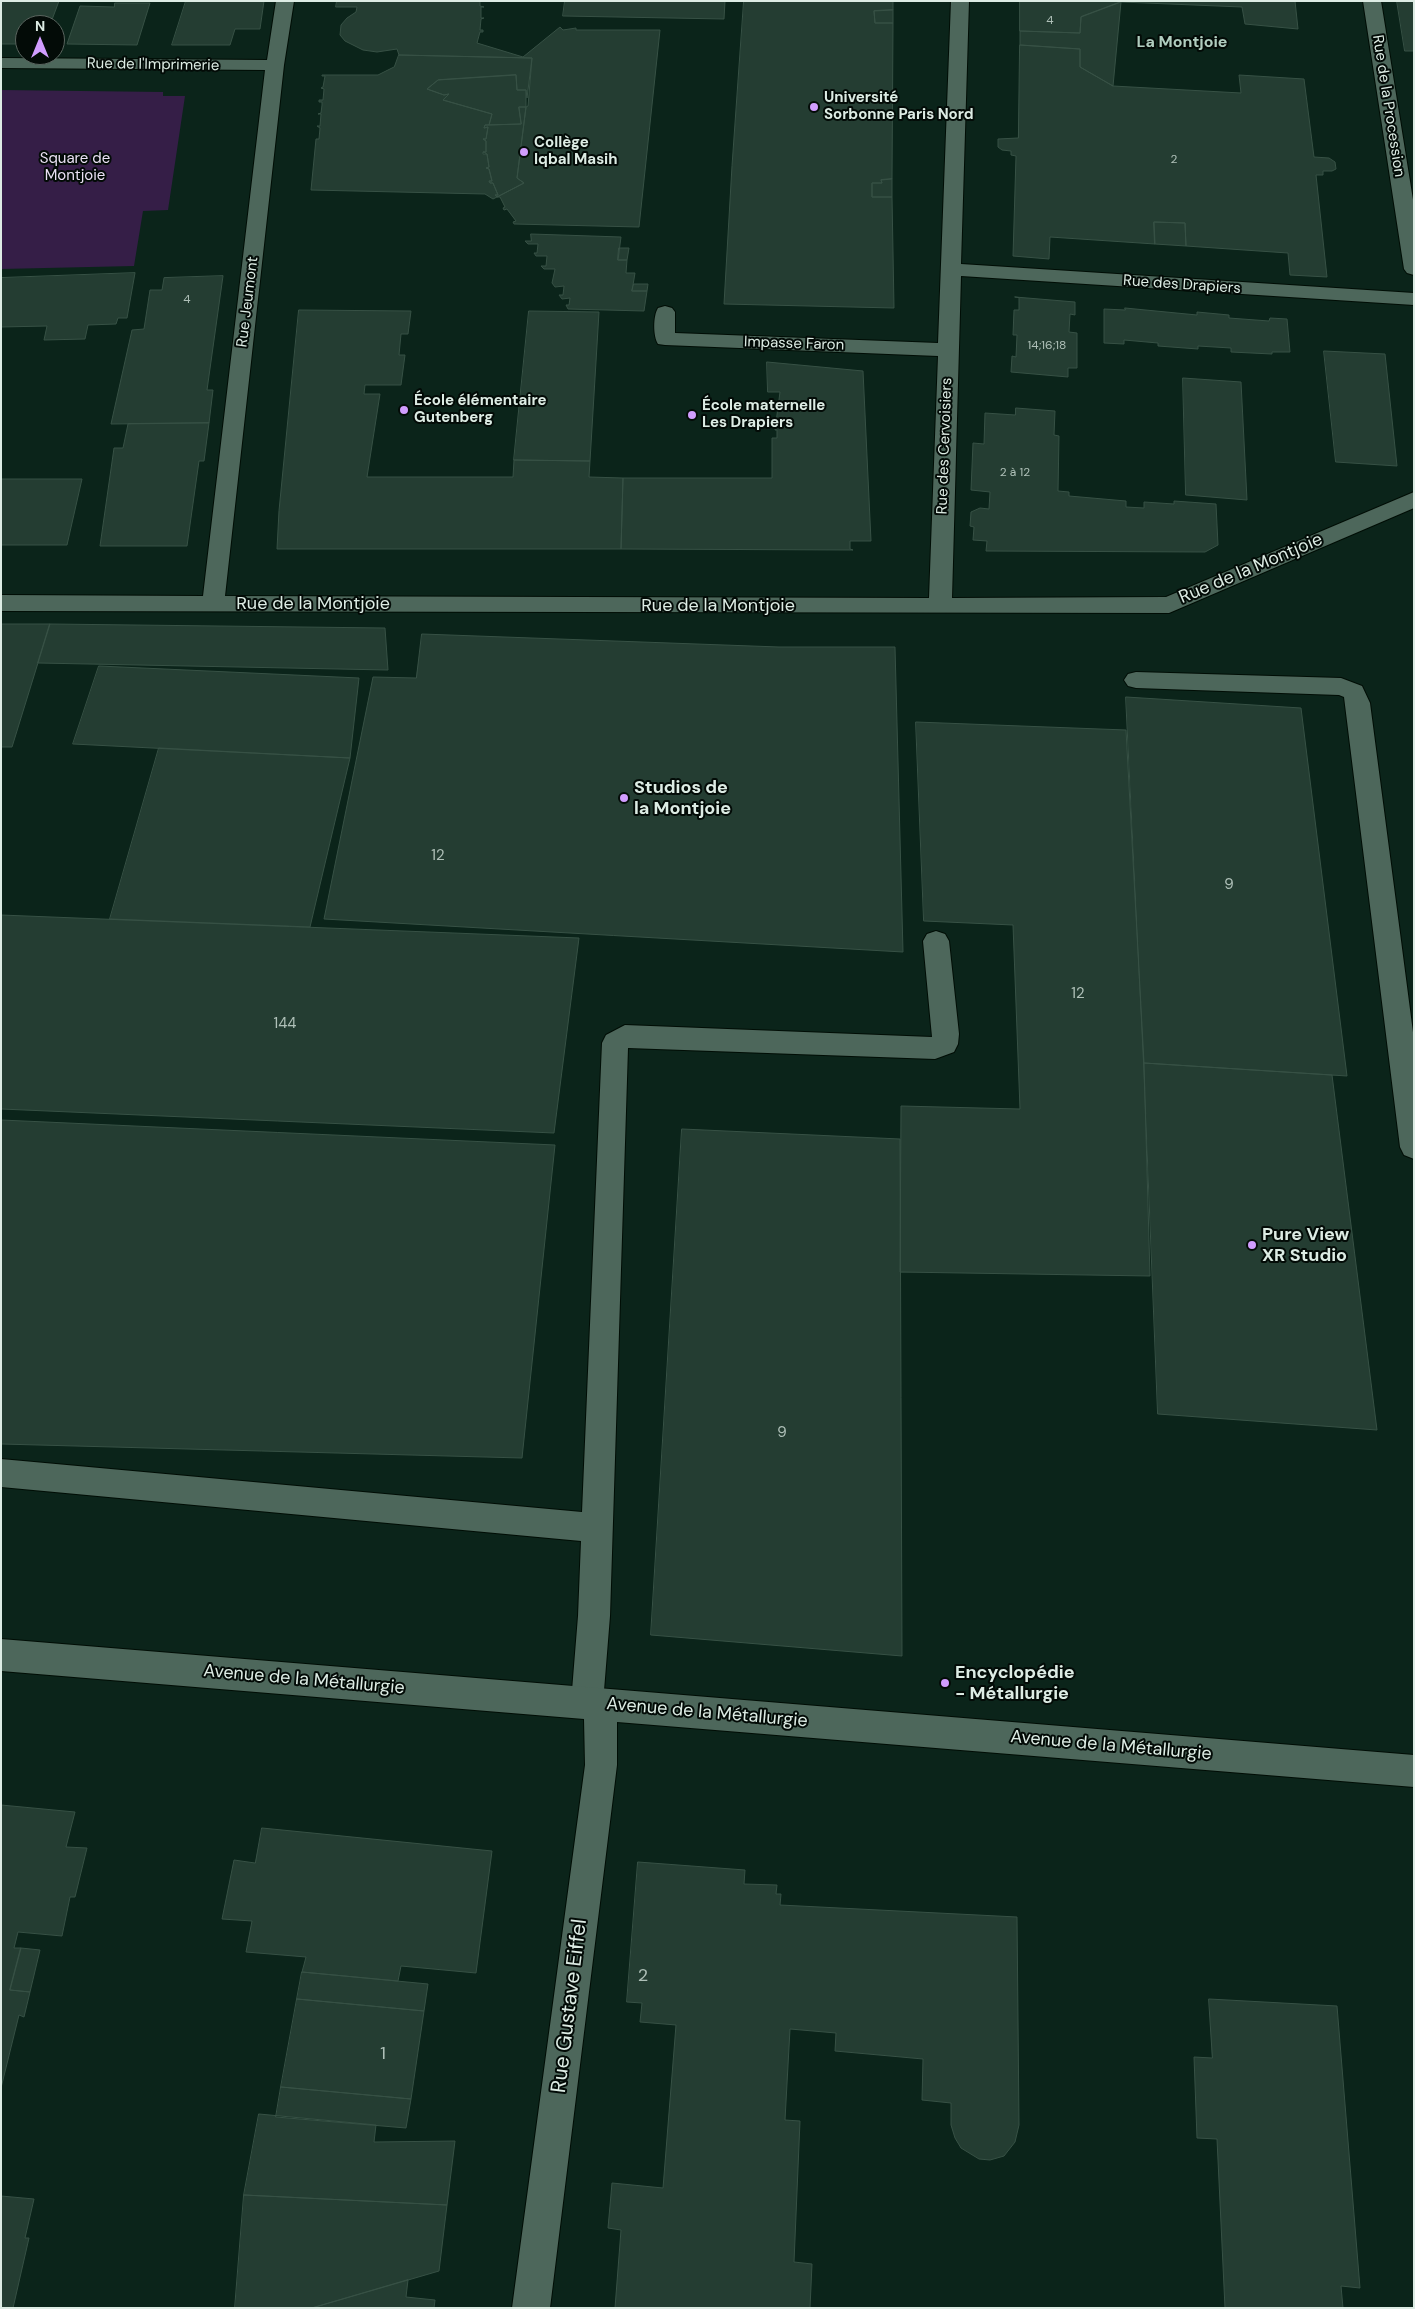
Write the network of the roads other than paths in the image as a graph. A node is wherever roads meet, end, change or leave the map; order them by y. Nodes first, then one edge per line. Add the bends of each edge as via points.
1 (285, 1) edge
2 (960, 1) edge
3 (1372, 1) edge
4 (1, 63) edge
5 (275, 65) junction
6 (1414, 269) edge
7 (951, 278) junction
8 (1414, 299) edge
9 (665, 312) dead end
10 (949, 350) junction
11 (1414, 499) edge
12 (1, 603) edge
13 (213, 603) junction
14 (940, 605) junction
15 (1136, 680) dead end
16 (936, 941) dead end
17 (1414, 1147) edge
18 (1, 1473) edge
19 (596, 1528) junction
20 (1, 1655) edge
21 (594, 1704) junction
22 (1414, 1771) edge
23 (531, 2308) edge

1 - 5 street, Rue Jeumont
2 - 7 street, Rue des Cervoisiers
3 - 6 street, Rue de la Procession
4 - 5 street, Rue de l'Imprimerie
5 - 13 street, Rue Jeumont
7 - 8 street, Rue des Drapiers
7 - 10 street, Rue des Cervoisiers
9 - 10 street, Impasse Faron via 666,339
10 - 14 street, Rue des Cervoisiers
11 - 14 street, Rue de la Montjoie via 1169,604
12 - 13 street, Rue de la Montjoie
13 - 14 street, Rue de la Montjoie
15 - 17 street via 1340,687 1354,692 1358,703
16 - 19 street, Rue Gustave Eiffel via 946,1034 945,1044 935,1048 624,1036 615,1043
18 - 19 street
19 - 21 street, Rue Gustave Eiffel via 592,1657
20 - 21 street, Avenue de la Métallurgie
21 - 22 street, Avenue de la Métallurgie
21 - 23 street, Rue Gustave Eiffel via 601,1765

